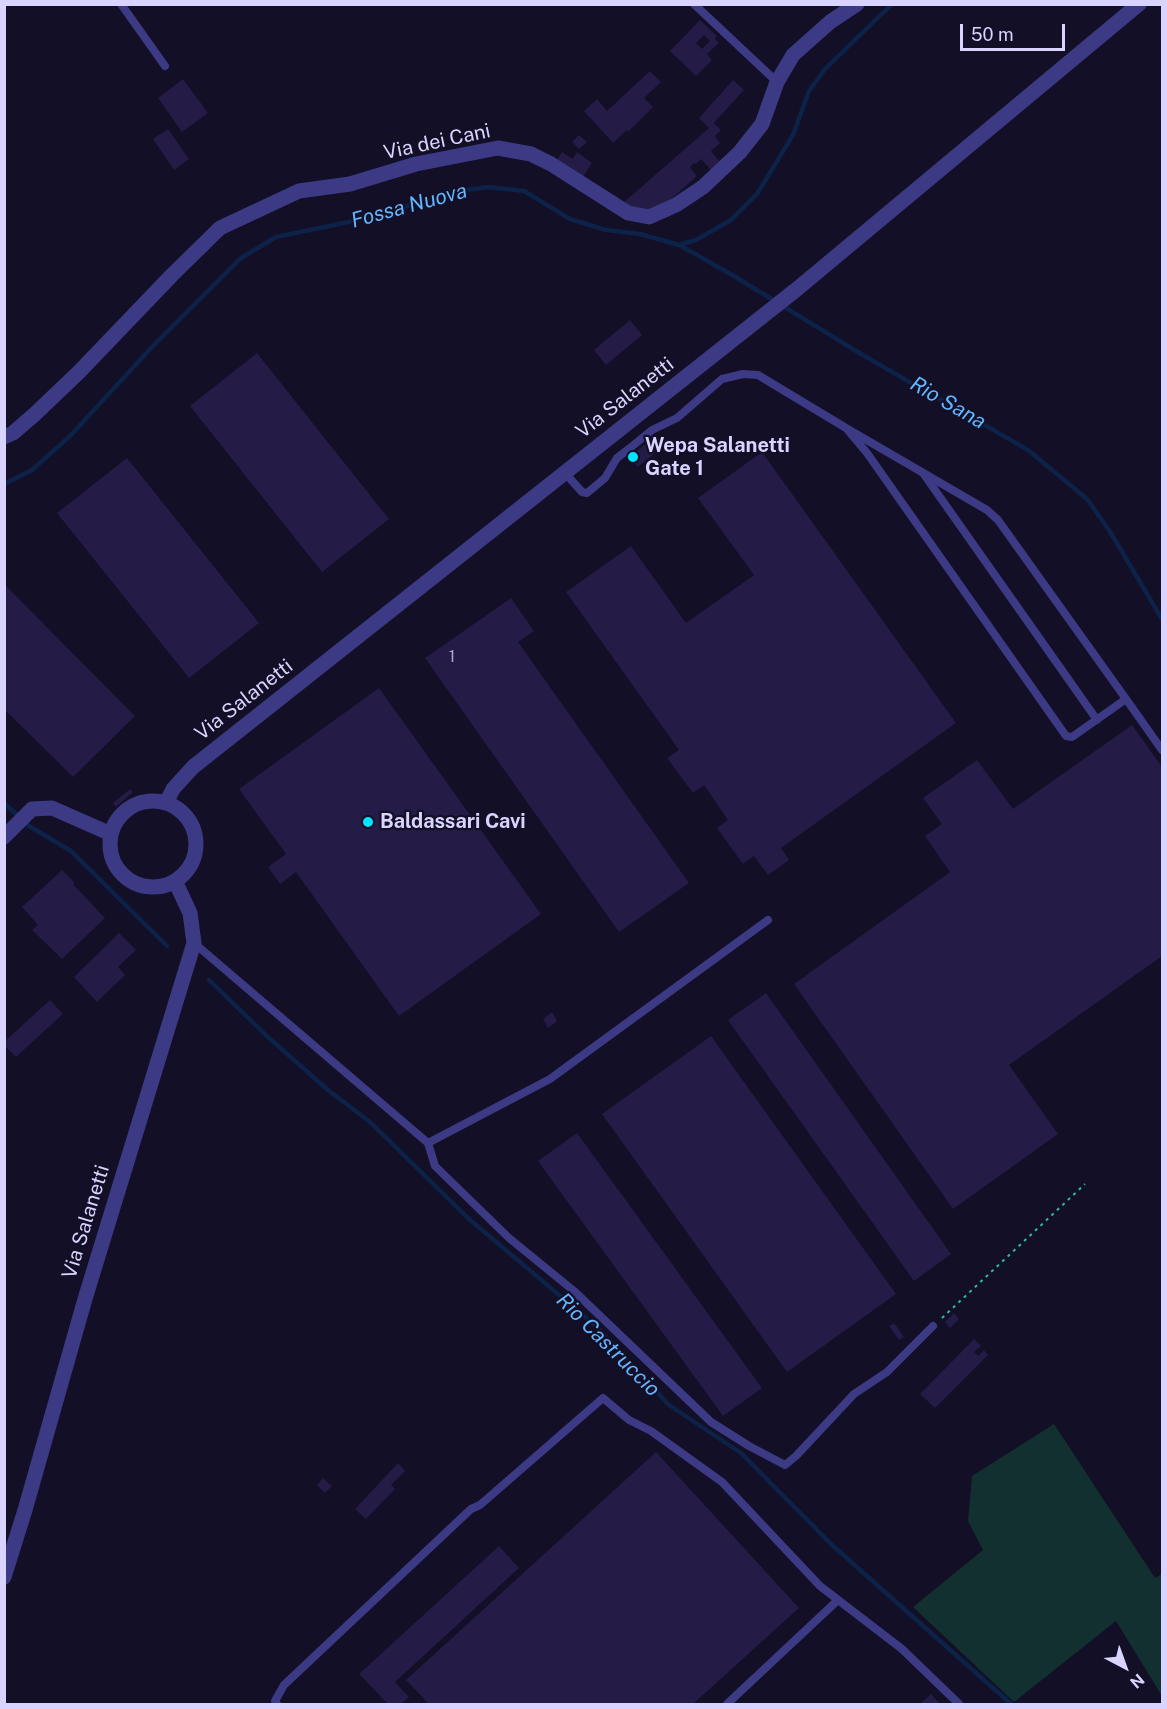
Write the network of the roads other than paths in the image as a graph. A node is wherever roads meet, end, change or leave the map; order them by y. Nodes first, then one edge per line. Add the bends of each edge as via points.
1 (121, 4) edge
2 (694, 4) edge
3 (857, 4) edge
4 (1122, 4) edge
5 (1139, 4) edge
6 (1113, 27) junction
7 (165, 66) dead end
8 (777, 82) junction
9 (846, 428) junction
10 (4, 437) edge
11 (922, 471) junction
12 (565, 472) junction
13 (1126, 699) junction
14 (1097, 720) junction
15 (1162, 750) edge
16 (166, 802) junction
17 (111, 834) junction
18 (4, 837) edge
19 (175, 881) junction
20 (768, 920) dead end
21 (194, 943) junction
22 (428, 1143) junction
23 (933, 1326) road end
24 (4, 1577) edge
25 (838, 1600) junction
26 (276, 1702) edge
27 (727, 1704) edge
28 (959, 1704) edge

1 - 7 lane
2 - 8 lane
3 - 8 street, Via dei Cani via 793,55
4 - 6 street
5 - 6 street, Via Salanetti
6 - 12 street, Via Salanetti via 796,289
8 - 10 street, Via dei Cani via 762,124 740,152 703,187 649,217 628,213 531,154 498,148 416,164 350,184 299,191 220,228 79,372
9 - 11 lane
9 - 12 lane via 758,375 743,374 722,379 677,418 652,430 617,458 605,478 587,493
9 - 14 lane via 1066,736 1072,737
11 - 13 lane via 999,520
11 - 14 lane
12 - 16 street, Via Salanetti via 193,767
13 - 14 lane
13 - 15 lane
16 - 17 street via 145,802 126,810
16 - 19 street via 189,819 196,839 193,860
17 - 18 street via 52,808 32,809
17 - 19 street via 110,849 122,874 147,887
19 - 21 street, Via Salanetti via 190,913
20 - 22 lane via 550,1079
21 - 22 lane
21 - 24 street, Via Salanetti
22 - 23 lane via 435,1166 711,1422 784,1465 854,1394 887,1372
25 - 26 lane via 820,1586 722,1482 603,1398 471,1509 284,1685
25 - 27 lane
25 - 28 lane via 902,1649

